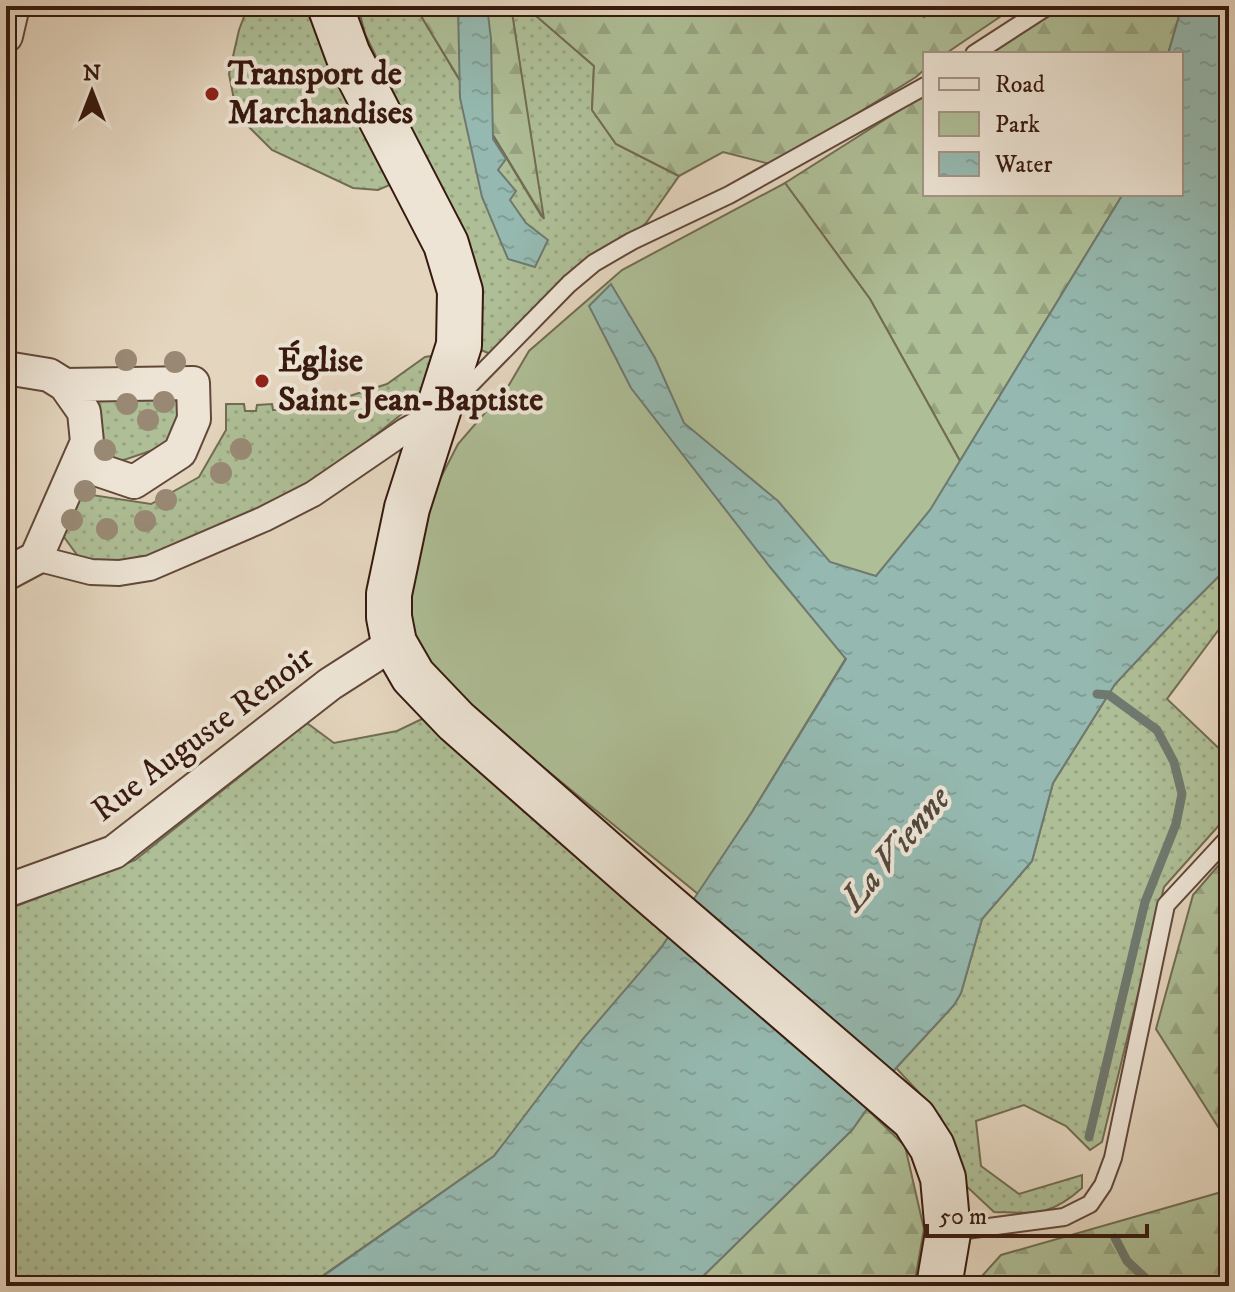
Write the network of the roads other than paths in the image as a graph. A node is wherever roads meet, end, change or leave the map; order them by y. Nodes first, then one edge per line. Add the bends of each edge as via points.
1 (13, 6) edge
2 (330, 6) edge
3 (1048, 6) edge
4 (6, 36) edge
5 (977, 52) edge
6 (923, 87) edge
7 (6, 368) edge
8 (65, 385) junction
9 (440, 404) junction
10 (78, 463) junction
11 (36, 558) junction
12 (6, 574) edge
13 (394, 643) junction
14 (1229, 837) edge
15 (6, 891) edge
16 (948, 1233) junction
17 (939, 1286) edge

1 - 4 street
2 - 9 main road via 348,55 446,244 460,291 459,345
3 - 5 lane
6 - 9 lane via 594,263 469,386
7 - 8 street via 49,375
8 - 10 street via 84,412 87,442
8 - 10 street via 193,383 194,419 180,452 134,482
9 - 11 street via 313,494 150,568 91,572
9 - 13 main road via 407,508 389,594
10 - 11 street
11 - 12 street
13 - 15 street, Rue Auguste Renoir via 330,684 114,852
13 - 16 main road via 413,676 456,721 914,1119 943,1178
14 - 16 lane via 1166,905 1113,1158 1090,1204 1064,1217
16 - 17 main road

